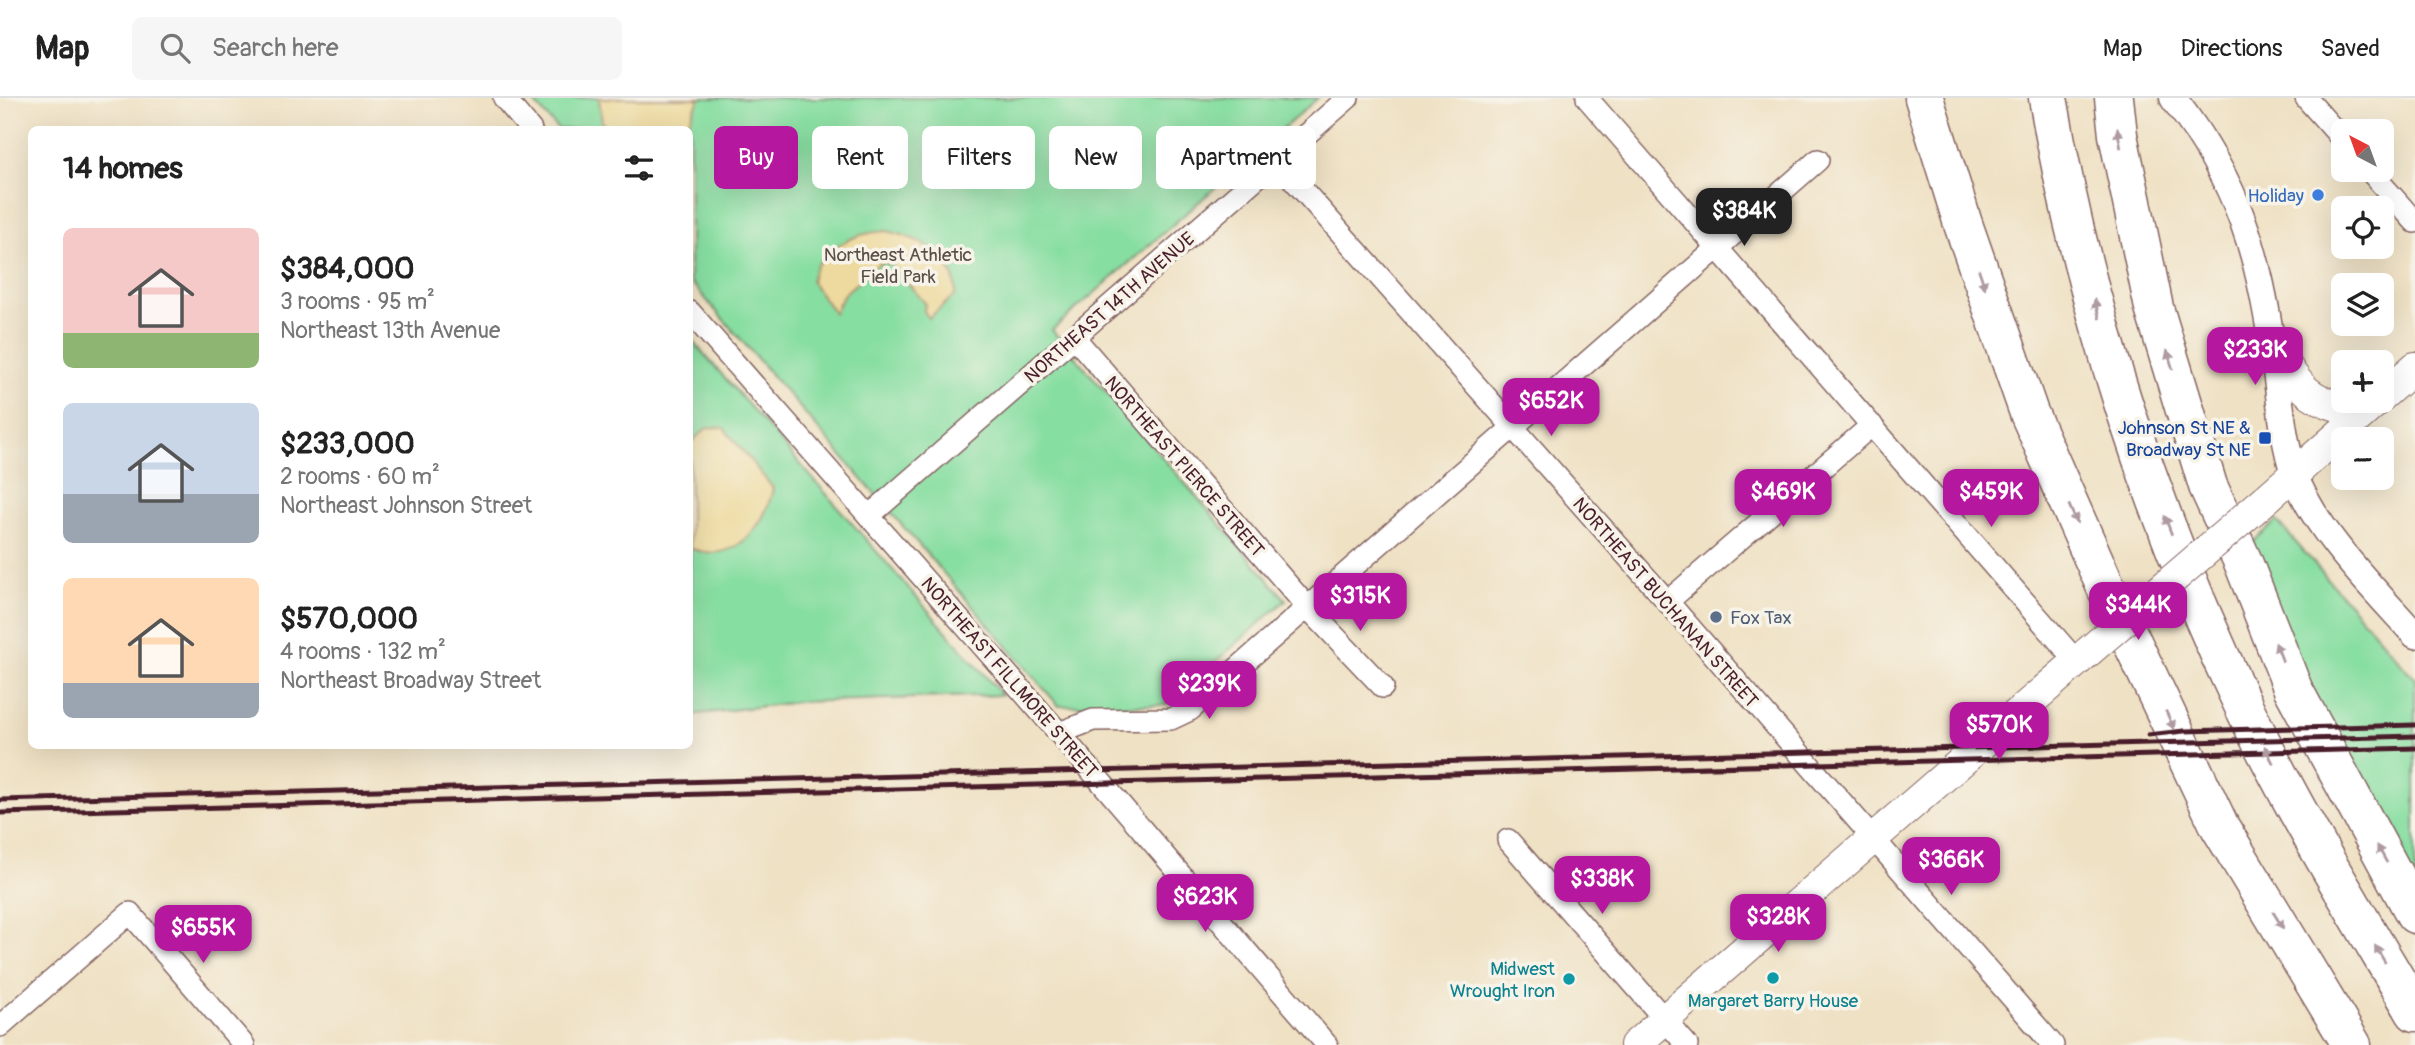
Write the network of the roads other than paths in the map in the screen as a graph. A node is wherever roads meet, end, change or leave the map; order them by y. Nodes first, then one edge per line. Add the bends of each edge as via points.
1 (504, 98) edge
2 (1348, 98) edge
3 (1587, 98) edge
4 (1910, 98) edge
5 (1924, 98) edge
6 (2048, 98) edge
7 (2113, 98) edge
8 (2173, 98) edge
9 (2306, 98) edge
10 (528, 126) edge
11 (1316, 126) edge
12 (2331, 126) edge
13 (1818, 160) dead end
14 (2380, 182) edge
15 (1244, 189) edge
16 (1301, 189) edge
17 (2415, 222) edge
18 (1963, 224) junction
19 (1717, 249) junction
20 (693, 315) edge
21 (1074, 337) junction
22 (2272, 342) junction
23 (2415, 368) edge
24 (2394, 386) edge
25 (2331, 400) edge
26 (2363, 413) edge
27 (1872, 425) junction
28 (1513, 427) junction
29 (2294, 474) junction
30 (869, 516) junction
31 (1667, 602) junction
32 (1308, 608) junction
33 (2415, 635) edge
34 (2082, 657) junction
35 (1382, 687) dead end
36 (1059, 733) junction
37 (1873, 838) junction
38 (1508, 840) dead end
39 (2415, 914) edge
40 (2415, 1012) edge
41 (1664, 1020) junction
42 (0, 1026) edge
43 (244, 1045) edge
44 (1327, 1045) edge
45 (1635, 1045) edge
46 (1687, 1045) edge
47 (2053, 1045) edge
48 (2352, 1045) edge

1 - 10 street
2 - 11 street, NORTHEAST 14TH AVENUE
3 - 19 street
4 - 18 highway
5 - 18 highway
40 -> 6 highway via 2308,832 2200,610 2120,397
39 -> 7 highway via 2293,689 2244,562 2208,486 2154,308
8 - 22 street via 2227,178 2252,240
9 - 12 street
13 - 19 street
14 - 17 street
15 - 21 street, NORTHEAST 14TH AVENUE
16 - 28 street, NORTHEAST BUCHANAN STREET
18 -> 48 highway via 2029,413 2104,583 2221,827
19 - 27 street
19 - 28 street
20 - 30 street, NORTHEAST FILLMORE STREET
21 - 30 street, NORTHEAST 14TH AVENUE
21 - 32 street, NORTHEAST PIERCE STREET
22 - 25 main road via 2306,393
22 - 29 street
23 - 24 main road
26 - 29 main road
27 - 31 street
27 - 34 street
28 - 31 street, NORTHEAST BUCHANAN STREET
28 - 32 street
29 - 33 street via 2312,509 2358,571
29 - 34 main road, bridge
30 - 36 street, NORTHEAST FILLMORE STREET
31 - 37 street, NORTHEAST BUCHANAN STREET
32 - 35 street, NORTHEAST PIERCE STREET
32 - 36 street via 1180,716 1093,720
34 - 37 main road
36 - 44 street, NORTHEAST FILLMORE STREET
37 - 41 main road
37 - 47 street, NORTHEAST BUCHANAN STREET
38 - 41 street
41 - 45 main road
41 - 46 street
42 - 43 street via 130,913

